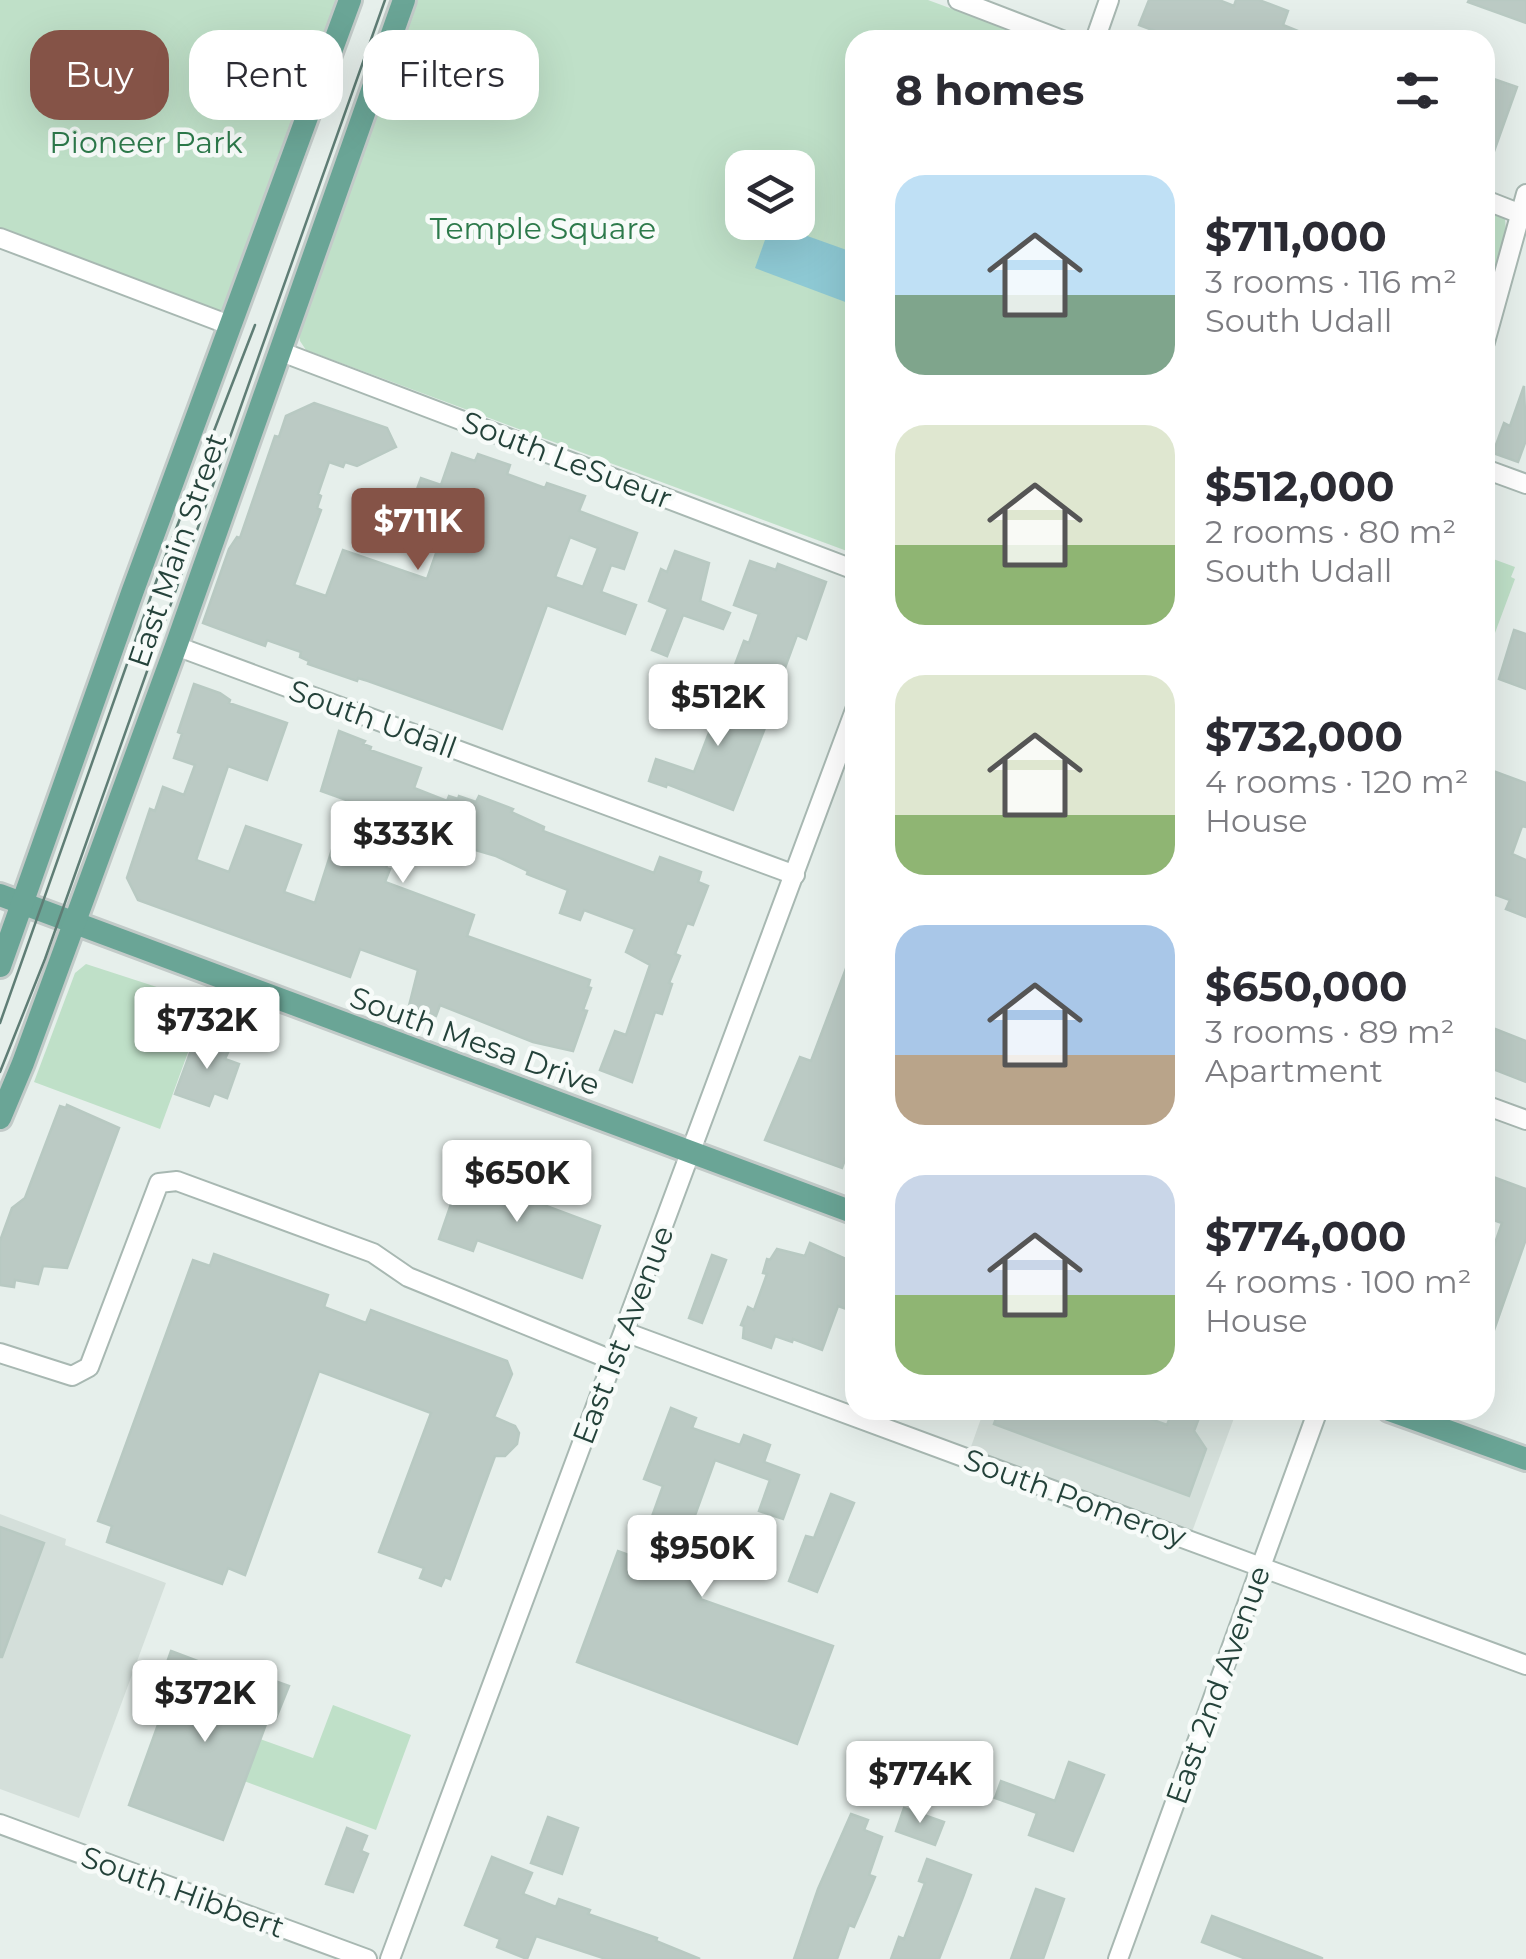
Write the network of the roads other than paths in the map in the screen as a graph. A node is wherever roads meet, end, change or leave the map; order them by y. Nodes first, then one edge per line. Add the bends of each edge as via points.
1 (350, 0) edge
2 (404, 0) edge
3 (958, 0) edge
4 (1110, 0) edge
5 (1036, 30) edge
6 (1098, 30) edge
7 (1526, 194) edge
8 (1495, 204) edge
9 (1523, 215) edge
10 (0, 238) edge
11 (1495, 309) edge
12 (232, 326) junction
13 (279, 351) junction
14 (1495, 473) edge
15 (1526, 484) edge
16 (845, 566) edge
17 (176, 646) junction
18 (845, 738) edge
19 (795, 875) junction
20 (11, 900) edge
21 (74, 925) junction
22 (0, 966) edge
23 (1495, 1109) edge
24 (0, 1118) edge
25 (1526, 1120) edge
26 (692, 1152) junction
27 (845, 1209) edge
28 (625, 1332) junction
29 (0, 1353) edge
30 (612, 1360) junction
31 (845, 1413) edge
32 (864, 1420) edge
33 (1314, 1420) edge
34 (1416, 1420) edge
35 (1526, 1460) edge
36 (1261, 1566) junction
37 (1526, 1665) edge
38 (0, 1824) edge
39 (366, 1959) edge
40 (390, 1959) edge
41 (1118, 1959) edge

1 - 12 main road, East Main Street
2 - 13 main road, East Main Street
3 - 5 street
4 - 6 street
7 - 9 street
8 - 9 street
9 - 11 street
10 - 12 street
12 - 20 main road, East Main Street
13 - 16 street, South LeSueur
13 - 17 main road, East Main Street
14 - 15 street
17 - 19 street, South Udall
17 - 21 main road, East Main Street
18 - 19 street, East 1st Avenue
19 - 26 street, East 1st Avenue
20 - 21 main road, South Mesa Drive
20 - 22 main road, East Main Street
21 - 24 main road, East Main Street
21 - 26 main road, South Mesa Drive
23 - 25 street
26 - 27 main road, South Mesa Drive
26 - 28 street, East 1st Avenue
28 - 30 street, East 1st Avenue
28 - 31 street, South Pomeroy
29 - 30 street via 72,1376 88,1368 158,1183 178,1181 373,1253 408,1277
30 - 40 street, East 1st Avenue
32 - 36 street, South Pomeroy
33 - 36 street, East 2nd Avenue
34 - 35 main road
36 - 37 street, South Pomeroy
36 - 41 street, East 2nd Avenue
38 - 39 street, South Hibbert

